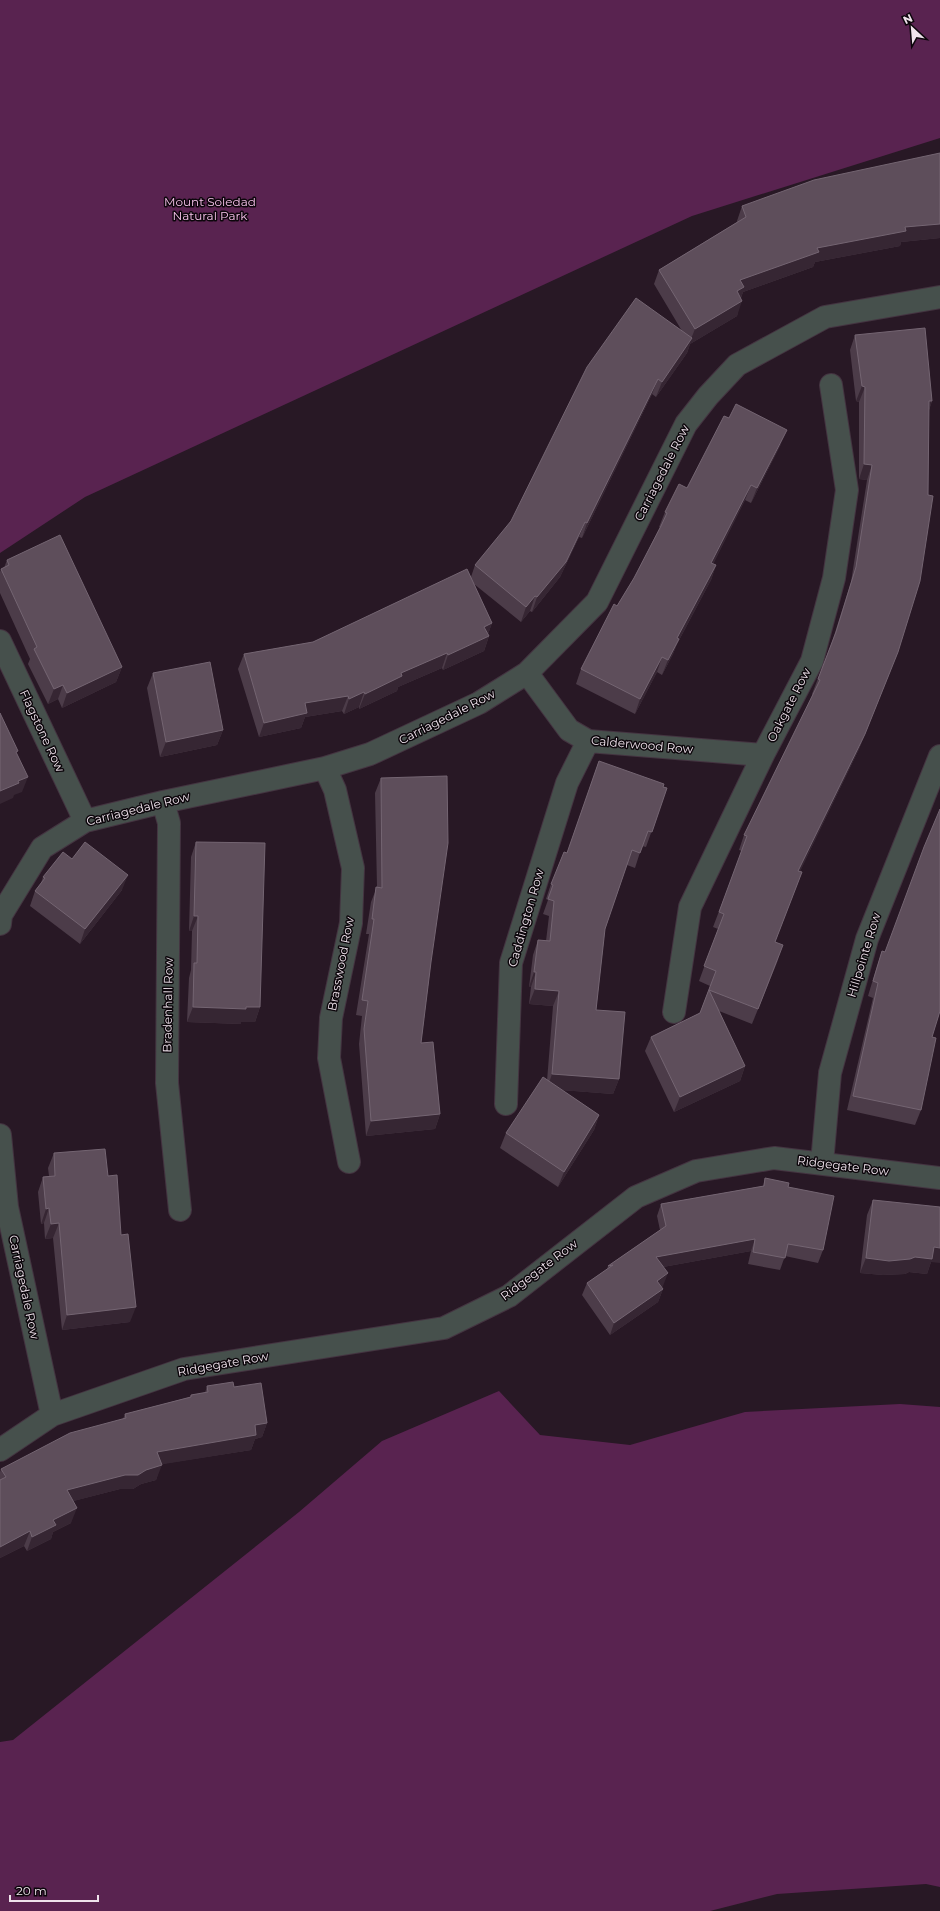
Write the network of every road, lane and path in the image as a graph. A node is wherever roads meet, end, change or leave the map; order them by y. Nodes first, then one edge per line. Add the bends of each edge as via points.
1 (940, 297) edge
2 (831, 385) dead end
3 (0, 640) edge
4 (527, 673) junction
5 (588, 741) junction
6 (763, 755) junction
7 (940, 756) edge
8 (325, 768) junction
9 (163, 802) junction
10 (84, 821) junction
11 (0, 924) edge
12 (674, 1012) dead end
13 (506, 1104) dead end
14 (0, 1135) edge
15 (349, 1162) dead end
16 (822, 1163) junction
17 (940, 1178) edge
18 (180, 1210) dead end
19 (52, 1415) junction
20 (0, 1450) edge

1 - 4 street, Carriagedale Row via 825,316 737,365 686,424 597,602
2 - 6 street, Oakgate Row via 847,490 834,578 812,661
3 - 10 street, Flagstone Row
4 - 5 street, Calderwood Row via 569,730
4 - 8 street, Carriagedale Row via 479,704 370,754
5 - 6 street, Calderwood Row
5 - 13 street, Caddington Row via 567,783 511,963
6 - 12 street, Oakgate Row via 690,907
7 - 16 street, Hillpointe Row via 867,939 830,1073
8 - 9 street, Carriagedale Row
8 - 15 street, Brasswood Row via 335,790 353,868 351,923 331,1018 330,1058
9 - 10 street, Carriagedale Row
9 - 18 street, Bradenhall Row via 170,823 167,1083
10 - 11 street, Carriagedale Row via 42,848 1,915
14 - 19 street, Carriagedale Row via 7,1207
16 - 17 street, Ridgegate Row
16 - 19 street, Ridgegate Row via 774,1158 696,1171 636,1197 509,1296 444,1328 184,1369
19 - 20 street, Ridgegate Row

